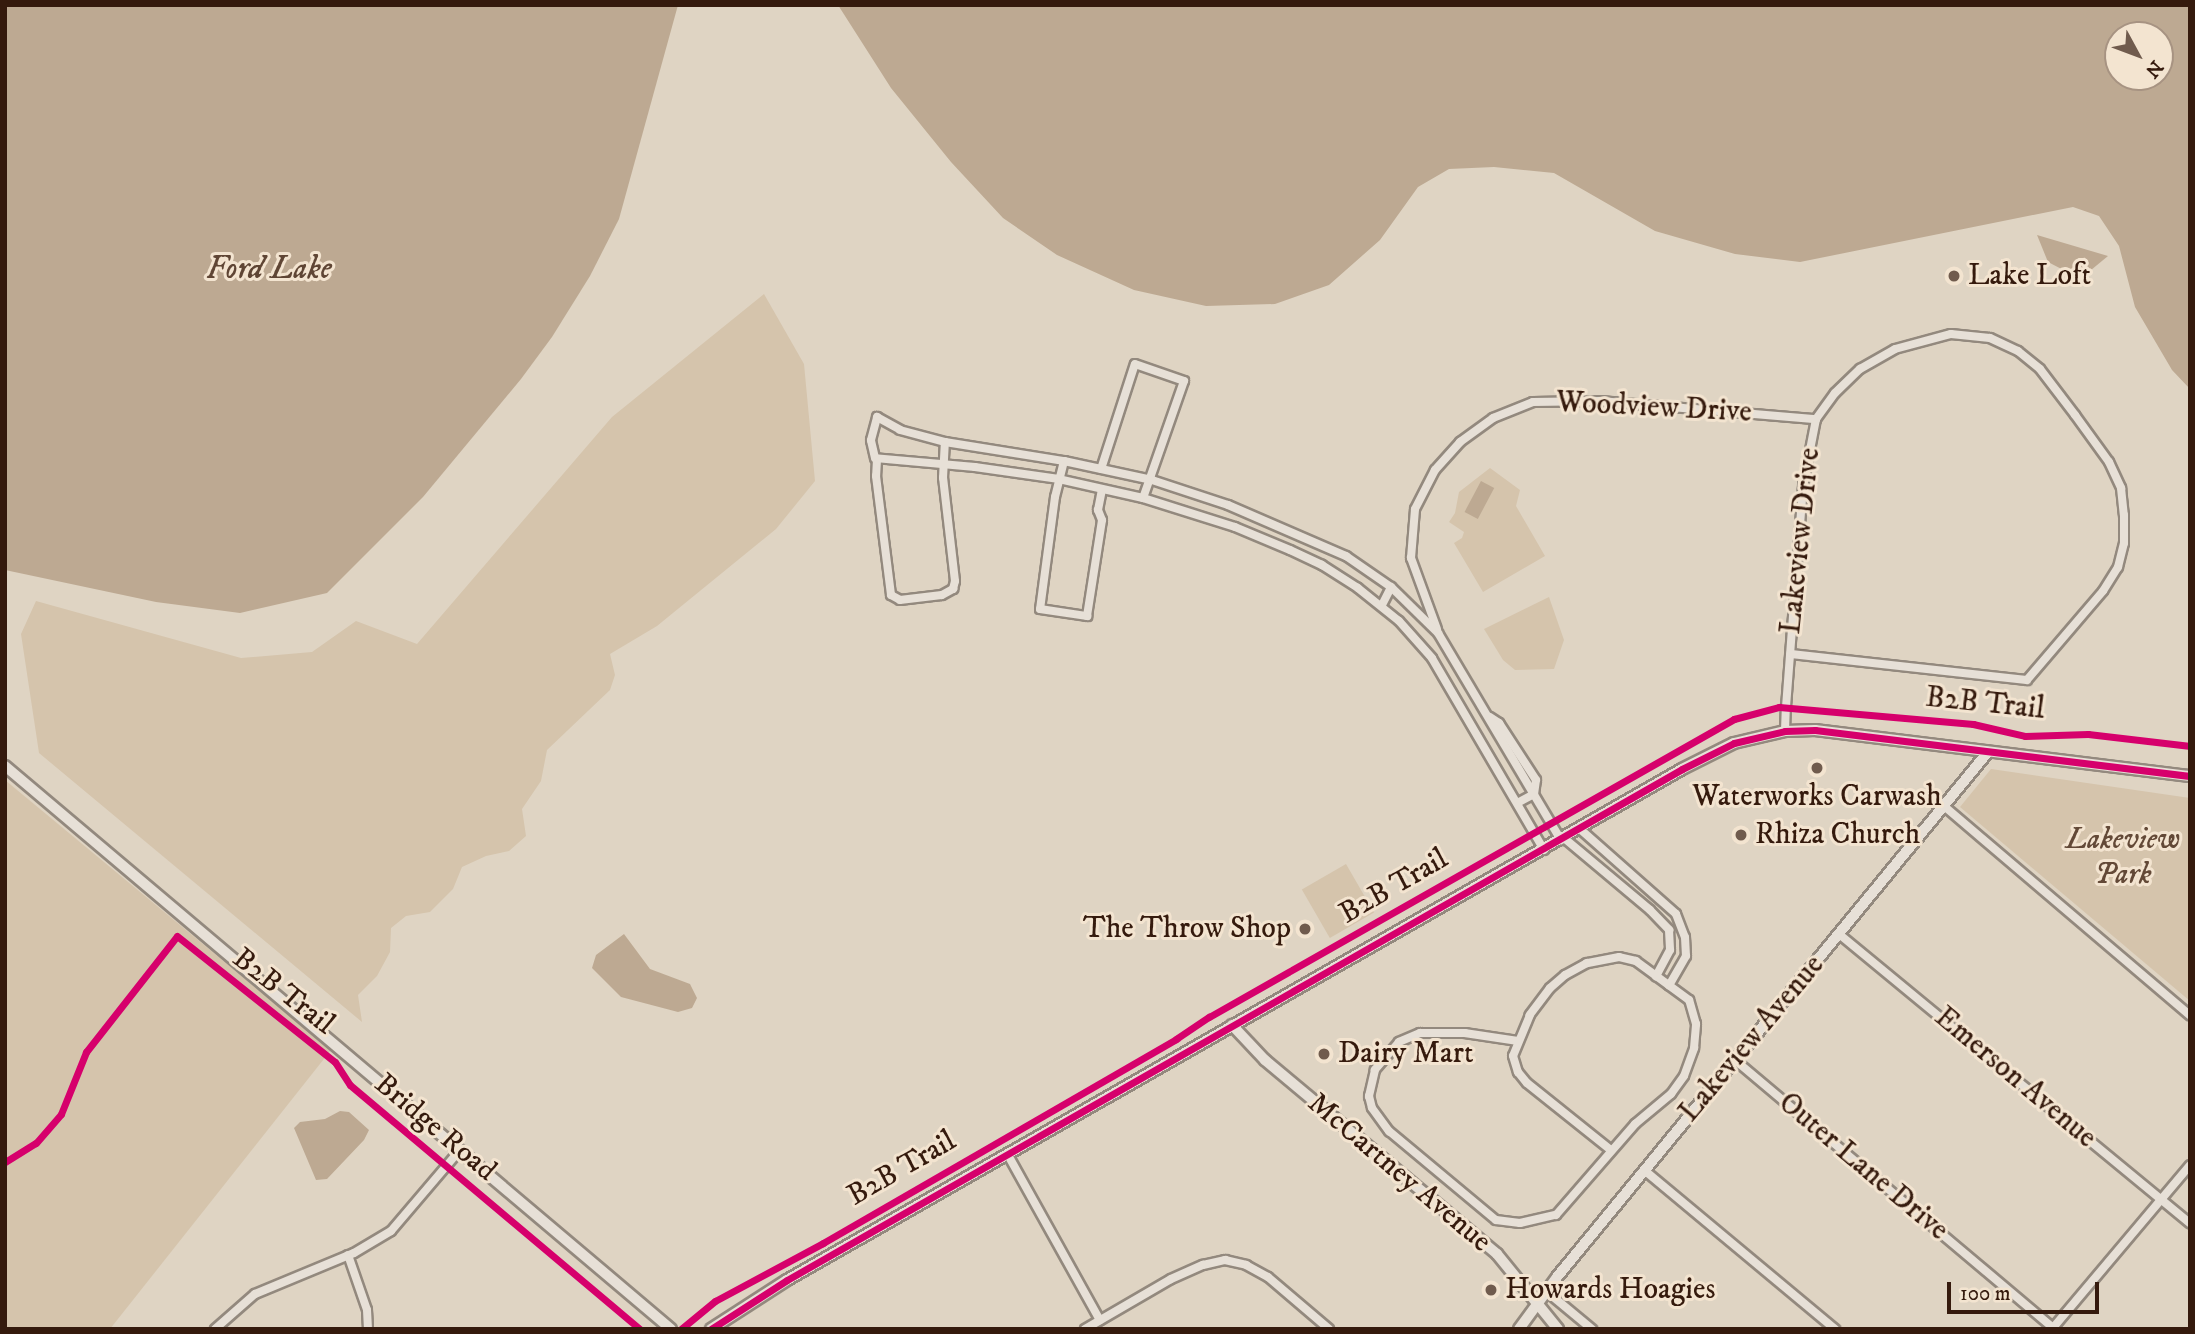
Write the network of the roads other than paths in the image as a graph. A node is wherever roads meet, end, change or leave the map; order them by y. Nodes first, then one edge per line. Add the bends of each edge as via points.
1 (1816, 419) junction
2 (945, 442) junction
3 (877, 459) junction
4 (1064, 461) junction
5 (943, 463) junction
6 (1101, 469) junction
7 (1059, 479) junction
8 (1152, 480) junction
9 (1102, 489) junction
10 (1143, 498) junction
11 (1298, 533) junction
12 (1290, 550) junction
13 (1391, 587) junction
14 (1382, 605) junction
15 (1438, 633) junction
16 (1790, 654) junction
17 (1458, 665) junction
18 (1444, 675) junction
19 (1488, 716) junction
20 (1785, 730) junction
21 (1499, 734) junction
22 (1483, 743) junction
23 (1988, 752) junction
24 (5, 766) edge
25 (2190, 776) edge
26 (1534, 794) junction
27 (1517, 803) junction
28 (1944, 806) junction
29 (1580, 829) junction
30 (1562, 839) junction
31 (1544, 850) junction
32 (1839, 934) junction
33 (1656, 976) junction
34 (1669, 985) junction
35 (2190, 1015) edge
36 (1232, 1025) junction
37 (1518, 1041) junction
38 (1735, 1060) junction
39 (460, 1150) junction
40 (1611, 1150) junction
41 (1008, 1155) junction
42 (2190, 1165) edge
43 (1644, 1170) junction
44 (2161, 1199) junction
45 (2190, 1223) edge
46 (348, 1255) junction
47 (1546, 1291) junction
48 (1538, 1301) junction
49 (1100, 1320) junction
50 (2053, 1328) edge
51 (215, 1329) edge
52 (368, 1329) edge
53 (671, 1329) edge
54 (711, 1329) edge
55 (1084, 1329) edge
56 (1329, 1329) edge
57 (1519, 1329) edge
58 (1558, 1329) edge
59 (1592, 1329) edge
60 (1835, 1329) edge

1 - 15 street, Woodview Drive via 1600,401 1533,402 1493,418 1460,442 1435,470 1415,509 1411,558
1 - 16 street, Lakeview Drive via 1803,486
1 - 16 street, Lakeview Drive via 1860,369 1895,349 1951,334 1990,338 2018,351 2040,369 2109,462 2120,488 2124,543 2118,567 2103,590 2027,680
2 - 3 street via 900,430 877,417 871,440
2 - 4 street
2 - 5 street
3 - 5 street
3 - 5 street via 888,589 900,600 943,595 953,589
4 - 6 street
4 - 7 street
5 - 7 street
6 - 8 street
6 - 8 street via 1135,364 1184,381
7 - 9 street
7 - 9 street via 1040,609 1087,616 1102,520 1098,510
8 - 10 street
8 - 11 street
9 - 10 street
10 - 12 street
11 - 12 street
11 - 13 street via 1346,556
12 - 14 street via 1322,565
13 - 14 street
13 - 15 street
14 - 18 street
15 - 17 street
16 - 20 street
17 - 18 street
17 - 19 street
18 - 22 street
19 - 21 street
19 - 26 street via 1499,723 1536,780
20 - 23 main road via 1837,732
20 - 29 main road via 1710,754
21 - 22 street
21 - 26 street
22 - 27 street
23 - 25 main road
23 - 28 street, Lakeview Avenue
24 - 39 street, Bridge Road
26 - 27 street
26 - 30 street
27 - 31 street
28 - 32 street, Lakeview Avenue
28 - 35 street
29 - 30 main road
29 - 34 street via 1676,914 1686,956
30 - 31 main road
30 - 33 street via 1669,930 1670,950
31 - 36 main road
32 - 38 street, Lakeview Avenue
32 - 44 street, Emerson Avenue
33 - 34 street
33 - 37 street via 1636,961 1619,957 1587,962 1549,988
34 - 40 street via 1689,1000 1696,1024 1688,1066 1671,1094
36 - 41 main road
36 - 48 street, McCartney Avenue via 1265,1060 1497,1254
37 - 40 street via 1513,1059 1527,1083
37 - 40 street via 1465,1033 1420,1033 1399,1042 1375,1070 1369,1096 1372,1108 1389,1131 1496,1220 1520,1223 1556,1215
38 - 43 street, Lakeview Avenue
38 - 50 street, Outer Lane Drive
39 - 46 street via 391,1231
39 - 53 street, Bridge Road
41 - 49 street
41 - 54 main road via 787,1280
42 - 44 street
43 - 47 street, Lakeview Avenue
43 - 60 street
44 - 45 street, Emerson Avenue
44 - 50 street
46 - 51 street via 255,1294
46 - 52 street via 367,1310
47 - 48 street, Lakeview Avenue
47 - 59 street
48 - 57 street, Lakeview Avenue
48 - 58 street, McCartney Avenue
49 - 55 street
49 - 56 street via 1171,1279 1225,1260 1268,1277

